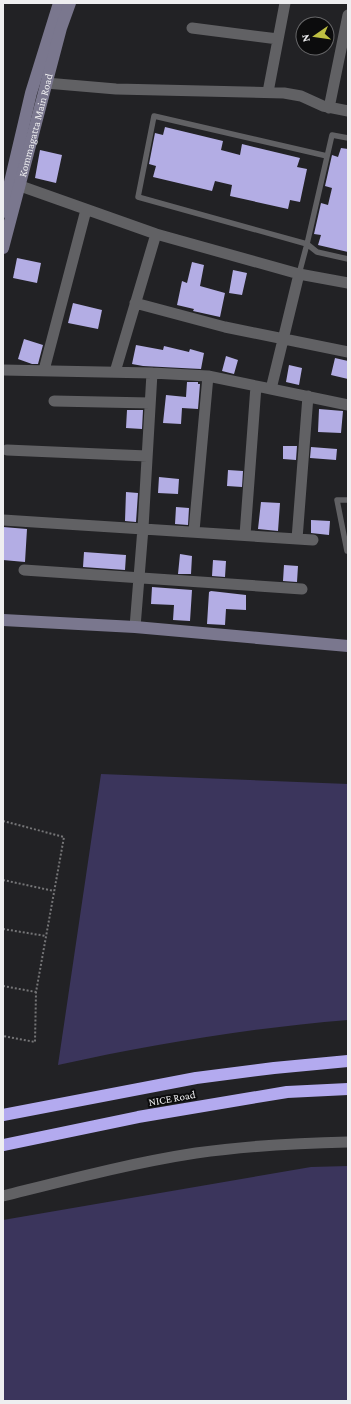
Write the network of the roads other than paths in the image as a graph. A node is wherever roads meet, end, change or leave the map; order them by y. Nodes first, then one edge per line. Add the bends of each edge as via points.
1 (60, 3) edge
2 (70, 3) edge
3 (285, 3) edge
4 (348, 15) edge
5 (192, 28) dead end
6 (278, 39) junction
7 (344, 54) edge
8 (46, 83) junction
9 (268, 92) junction
10 (330, 108) junction
11 (348, 111) edge
12 (348, 138) edge
13 (327, 156) junction
14 (15, 184) junction
15 (86, 210) junction
16 (3, 212) edge
17 (156, 234) junction
18 (307, 244) junction
19 (3, 248) edge
20 (348, 259) edge
21 (299, 274) junction
22 (348, 283) edge
23 (135, 303) junction
24 (283, 338) junction
25 (348, 352) edge
26 (3, 370) edge
27 (44, 370) junction
28 (115, 372) junction
29 (152, 373) junction
30 (208, 376) junction
31 (256, 386) junction
32 (271, 389) junction
33 (308, 396) junction
34 (54, 401) dead end
35 (150, 403) junction
36 (348, 405) edge
37 (6, 450) dead end
38 (148, 456) junction
39 (348, 500) edge
40 (3, 520) edge
41 (143, 528) junction
42 (194, 531) junction
43 (245, 535) junction
44 (297, 539) junction
45 (313, 540) dead end
46 (347, 551) dead end
47 (24, 570) dead end
48 (139, 578) junction
49 (302, 589) dead end
50 (3, 620) edge
51 (135, 627) junction
52 (348, 646) edge
53 (348, 1061) edge
54 (348, 1089) edge
55 (3, 1116) edge
56 (348, 1142) edge
57 (3, 1145) edge
58 (3, 1196) edge

1 - 14 main road, Kommagatta Main Road via 31,93
2 - 8 main road, Kommagatta Main Road
3 - 6 street
4 - 7 street
5 - 6 street
6 - 9 street
7 - 10 street
8 - 9 street via 116,89
8 - 14 main road, Kommagatta Main Road
9 - 10 street via 301,96
10 - 11 street
12 - 13 lane via 332,135
13 - 18 lane
13 - 18 lane via 154,116 138,197
14 - 15 street
14 - 16 main road, Kommagatta Main Road
14 - 19 main road, Kommagatta Main Road
15 - 17 street
15 - 27 street
17 - 21 street
17 - 23 street
18 - 20 lane via 317,252
18 - 21 lane
21 - 22 street
21 - 24 street
23 - 24 street via 225,327
23 - 28 street
24 - 25 street
24 - 32 street
26 - 27 street
27 - 28 street
28 - 29 street
29 - 30 street
29 - 35 street
30 - 31 street
30 - 42 street
31 - 32 street
31 - 43 street
32 - 33 street
33 - 36 street
33 - 44 street
34 - 35 street
35 - 38 street
37 - 38 street
38 - 41 street
39 - 46 lane via 337,500
40 - 41 street
41 - 42 street
41 - 48 street
42 - 43 street
43 - 44 street
44 - 45 street
47 - 48 street
48 - 49 street
48 - 51 street
50 - 51 main road
51 - 52 main road
53 - 55 highway, NICE Road via 196,1078
54 - 57 highway, NICE Road via 287,1092 138,1117
56 - 58 street via 287,1144 196,1153 103,1171

